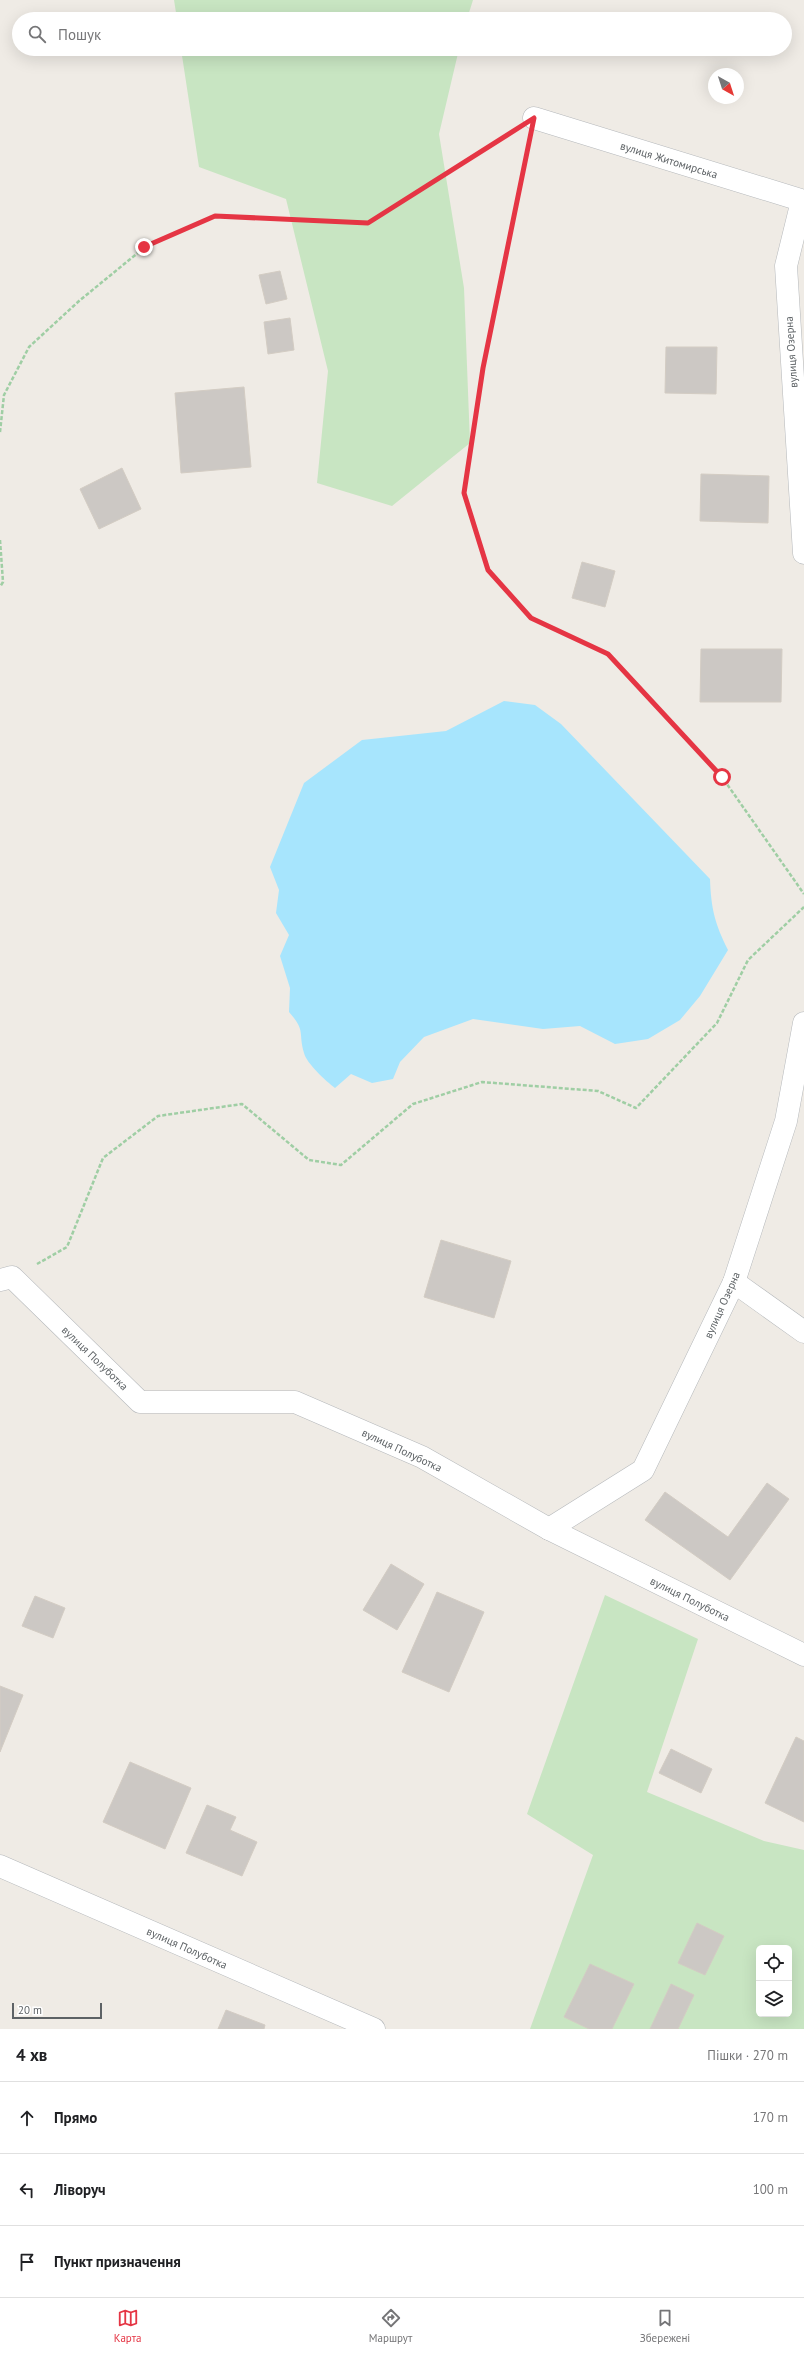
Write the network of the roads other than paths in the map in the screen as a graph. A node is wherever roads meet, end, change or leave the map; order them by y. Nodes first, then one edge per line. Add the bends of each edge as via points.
1 (534, 118) road end
2 (803, 201) edge
3 (804, 553) edge
4 (804, 1023) edge
5 (6, 1278) edge
6 (734, 1282) junction
7 (804, 1332) edge
8 (549, 1529) junction
9 (804, 1655) edge
10 (0, 1866) edge
11 (374, 2029) edge

1 - 2 street, вулиця Житомирська
2 - 3 street, вулиця Озерна via 786,266
4 - 6 street, вулиця Озерна via 786,1121
5 - 8 street, вулиця Полуботка via 140,1402 295,1402 422,1457
6 - 7 street
6 - 8 street, вулиця Озерна via 643,1470
8 - 9 street, вулиця Полуботка
10 - 11 street, вулиця Полуботка

